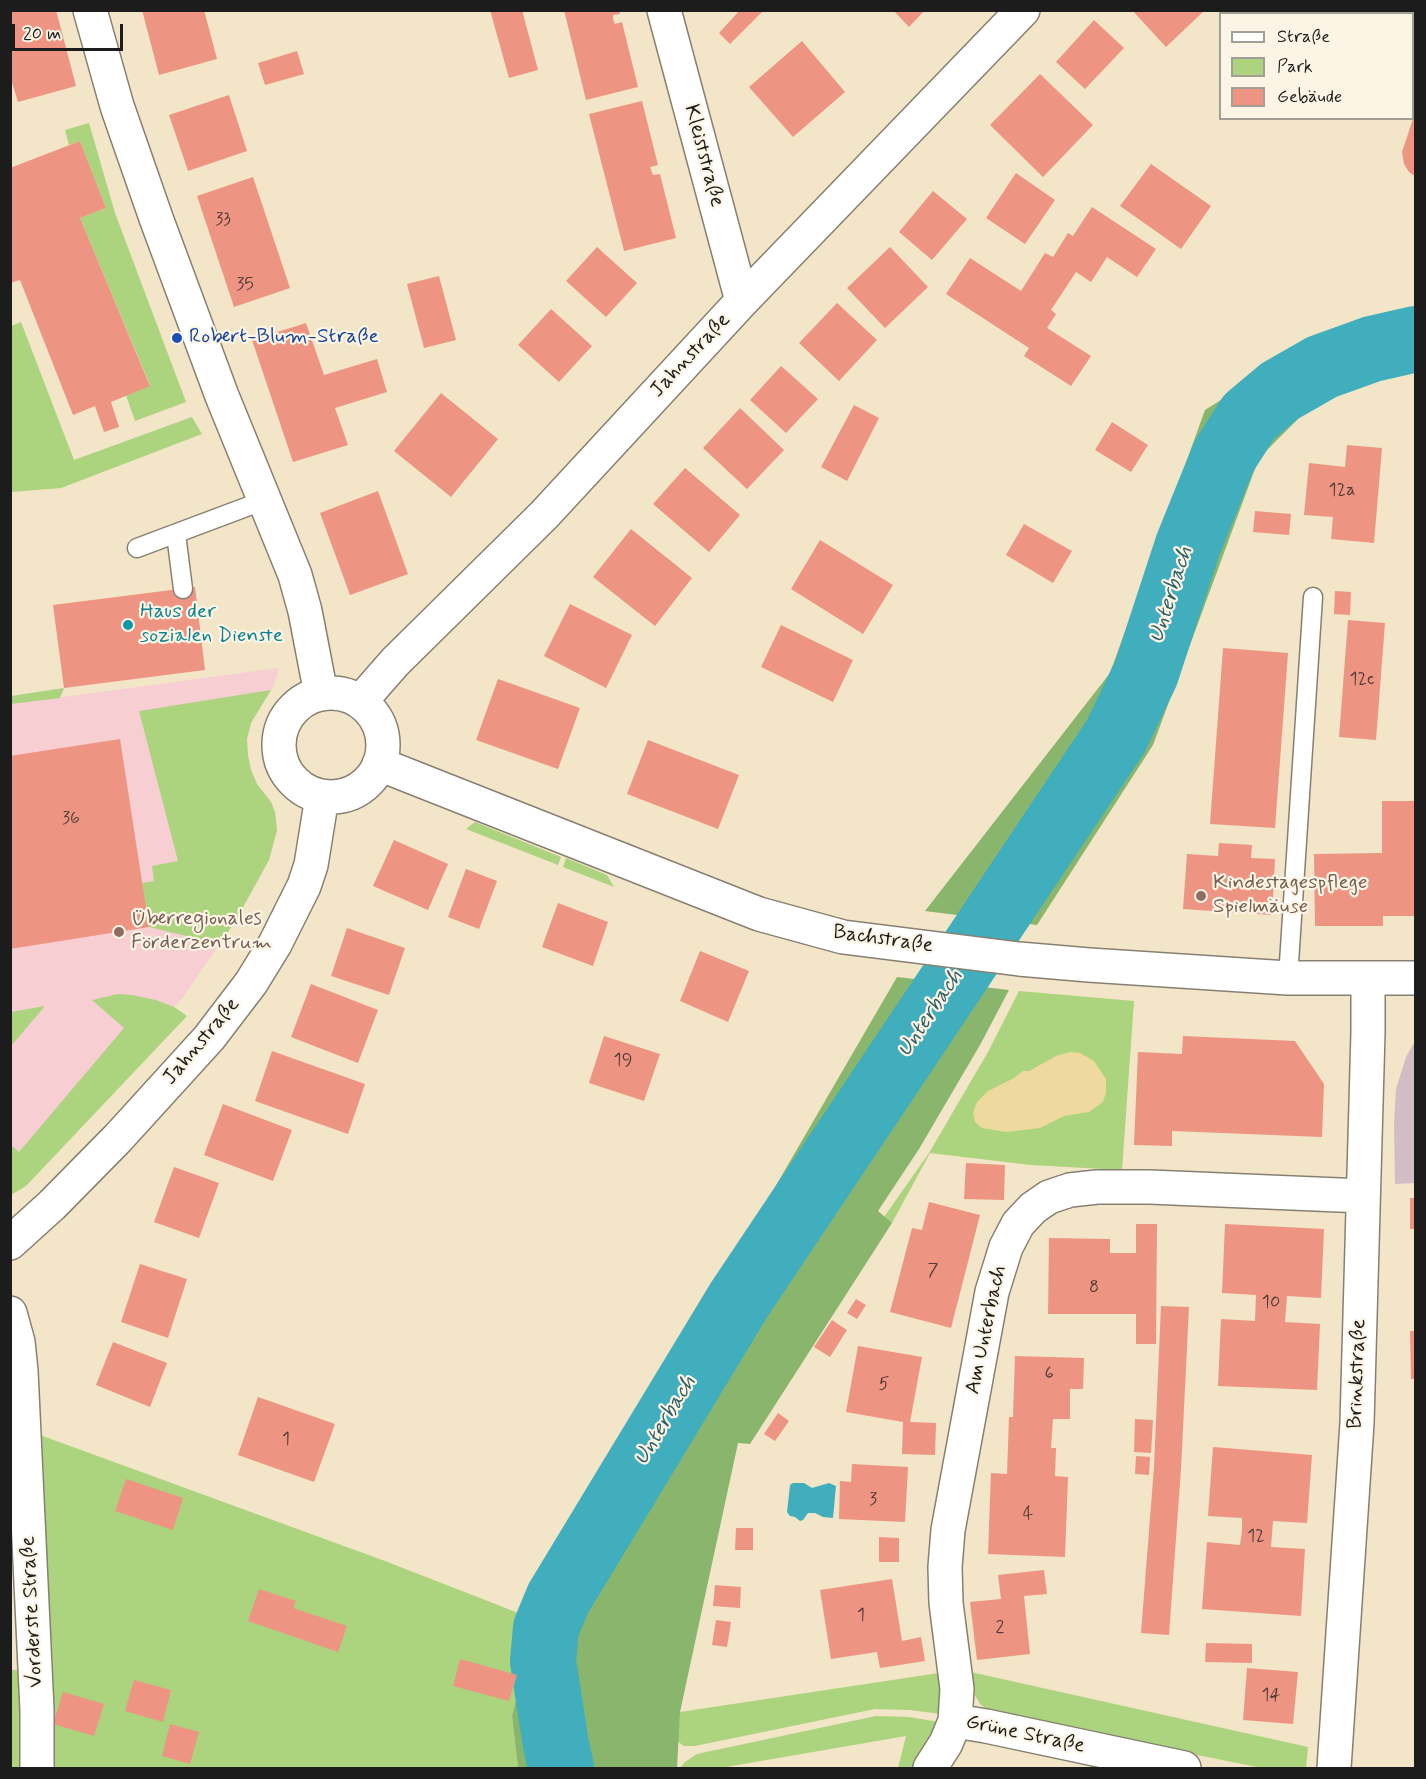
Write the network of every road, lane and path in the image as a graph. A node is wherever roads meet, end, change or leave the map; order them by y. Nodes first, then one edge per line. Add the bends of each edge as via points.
1 (90, 10) edge
2 (664, 10) edge
3 (1023, 10) edge
4 (742, 301) junction
5 (265, 500) junction
6 (176, 534) junction
7 (137, 548) dead end
8 (183, 589) dead end
9 (1313, 597) dead end
10 (321, 694) junction
11 (360, 702) junction
12 (379, 764) junction
13 (322, 797) junction
14 (1288, 978) junction
15 (1368, 978) junction
16 (1416, 978) edge
17 (1363, 1196) junction
18 (10, 1243) edge
19 (10, 1312) edge
20 (955, 1721) junction
21 (37, 1768) edge
22 (930, 1768) edge
23 (1184, 1768) edge
24 (1335, 1768) edge

1 - 5 street via 117,106 152,206
2 - 4 street, Kleiststraße
3 - 4 street, Jahnstraße
4 - 11 street, Jahnstraße via 544,515 395,662
5 - 6 lane
5 - 10 street via 296,575
6 - 7 lane
6 - 8 lane
9 - 14 lane
10 - 11 street via 348,696
10 - 13 street via 291,712 282,728 279,746 282,764 291,779 305,791
11 - 12 street via 378,724 382,737
12 - 13 street via 370,780 356,791 340,797
12 - 14 street, Bachstraße via 759,914 843,937 1089,965
13 - 18 street, Jahnstraße via 304,886 251,983 209,1038 118,1138
14 - 15 street, Bachstraße
15 - 16 street, Bachstraße
15 - 17 street, Brinkstraße
17 - 20 street, Am Unterbach via 1097,1187 1049,1197 1018,1224 992,1292 948,1530 946,1603 957,1689
17 - 24 street, Brinkstraße via 1357,1423
19 - 21 street, Vorderste Straße via 21,1371
20 - 22 street, Grüne Straße
20 - 23 street, Grüne Straße

